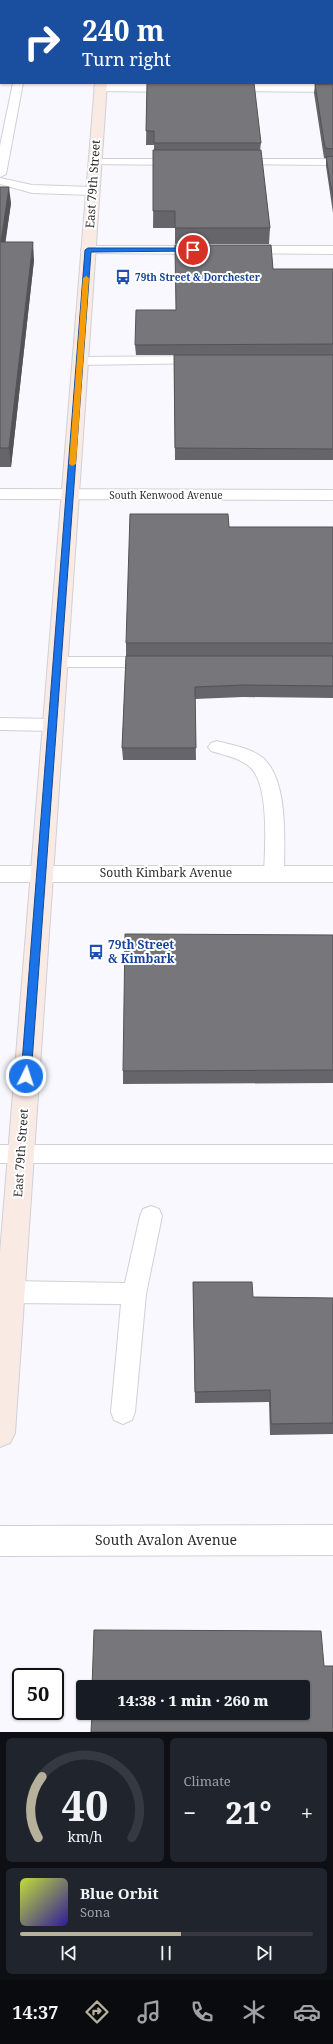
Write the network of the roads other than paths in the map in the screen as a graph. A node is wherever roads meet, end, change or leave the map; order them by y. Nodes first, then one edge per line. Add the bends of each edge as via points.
1 (18, 84) edge
2 (100, 85) edge
3 (185, 88) edge
4 (208, 88) edge
5 (333, 88) edge
6 (95, 162) junction
7 (191, 162) edge
8 (230, 162) edge
9 (333, 162) edge
10 (0, 174) edge
11 (0, 181) edge
12 (93, 191) junction
13 (88, 250) junction
14 (216, 250) edge
15 (232, 250) edge
16 (333, 250) edge
17 (214, 360) edge
18 (80, 361) junction
19 (0, 494) edge
20 (70, 494) junction
21 (333, 495) edge
22 (58, 662) junction
23 (170, 662) edge
24 (0, 724) edge
25 (53, 724) junction
26 (217, 747) dead end
27 (41, 873) junction
28 (0, 874) edge
29 (274, 874) junction
30 (333, 874) edge
31 (10, 1154) edge
32 (333, 1154) edge
33 (151, 1216) dead end
34 (10, 1292) junction
35 (134, 1294) junction
36 (123, 1412) dead end
37 (0, 1433) edge
38 (333, 1540) edge
39 (0, 1541) edge

1 - 10 lane
2 - 3 street
2 - 6 main road, East 79th Street
4 - 5 street
6 - 7 lane
6 - 12 main road, East 79th Street
8 - 9 lane
11 - 12 lane via 32,189
12 - 13 main road, East 79th Street
13 - 14 street
13 - 18 main road, East 79th Street
15 - 16 street
17 - 18 lane
18 - 20 main road, East 79th Street
19 - 20 street, South Kenwood Avenue
20 - 21 street, South Kenwood Avenue
20 - 22 main road, East 79th Street
22 - 23 lane
22 - 25 main road, East 79th Street
24 - 25 lane
25 - 27 main road, East 79th Street
26 - 29 lane via 241,754 259,764 268,782 274,810
27 - 28 street, South Kimbark Avenue
27 - 29 street, South Kimbark Avenue
27 - 31 main road, East 79th Street
29 - 30 street, South Kimbark Avenue
31 - 32 lane
31 - 34 main road, East 79th Street
33 - 35 lane
34 - 35 lane
34 - 37 main road, East 79th Street
35 - 36 lane
38 - 39 street, South Avalon Avenue

